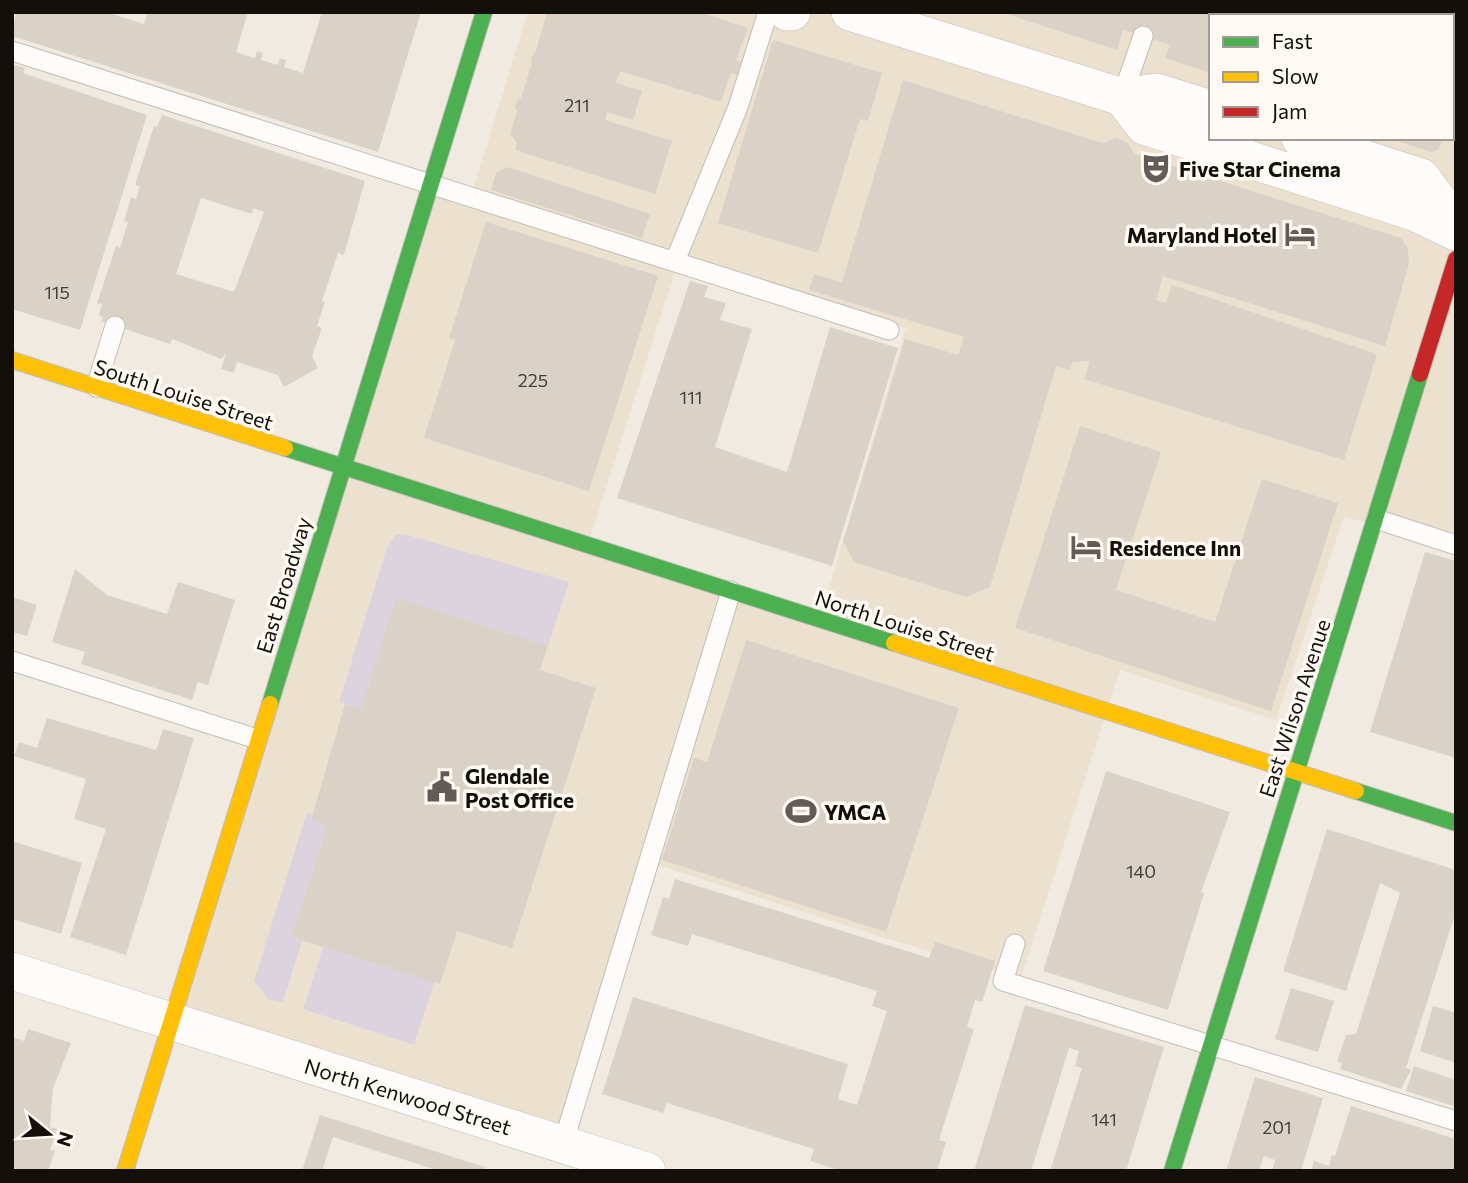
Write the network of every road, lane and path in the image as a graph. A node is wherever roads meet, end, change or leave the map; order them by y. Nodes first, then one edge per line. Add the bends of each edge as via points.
1 (484, 12) edge
2 (768, 12) edge
3 (850, 12) edge
4 (1143, 36) dead end
5 (12, 51) edge
6 (1122, 97) junction
7 (1209, 108) edge
8 (1306, 140) edge
9 (431, 184) junction
10 (1456, 225) edge
11 (1456, 232) edge
12 (1456, 259) edge
13 (675, 261) junction
14 (115, 326) dead end
15 (889, 330) dead end
16 (12, 360) edge
17 (96, 387) junction
18 (342, 467) junction
19 (1376, 519) junction
20 (1456, 545) edge
21 (732, 591) junction
22 (12, 661) edge
23 (257, 739) junction
24 (1295, 772) junction
25 (1456, 823) edge
26 (1015, 944) dead end
27 (12, 971) edge
28 (170, 1022) junction
29 (1212, 1043) junction
30 (1456, 1121) edge
31 (563, 1143) junction
32 (125, 1171) edge
33 (647, 1171) edge
34 (1172, 1171) edge

1 - 9 street, East Broadway
2 - 13 lane via 738,107
3 - 6 street
4 - 6 lane
5 - 9 lane
6 - 7 street via 1156,92
6 - 11 street via 1144,126 1414,212
8 - 10 street via 1421,177
9 - 13 lane
9 - 18 street, East Broadway
12 - 19 street, East Wilson Avenue
13 - 15 lane
14 - 17 lane
16 - 17 street, South Louise Street
17 - 18 street, South Louise Street
18 - 21 street, North Louise Street
18 - 23 street, East Broadway
19 - 20 lane
19 - 24 street, East Wilson Avenue
21 - 24 street, North Louise Street
21 - 31 lane
22 - 23 lane
23 - 28 street, East Broadway
24 - 25 street, North Louise Street
24 - 29 street, East Wilson Avenue
26 - 29 lane via 1003,981
27 - 28 street, North Kenwood Street
28 - 31 street, North Kenwood Street
28 - 32 street, East Broadway
29 - 30 lane
29 - 34 street, East Wilson Avenue
31 - 33 street, North Kenwood Street

